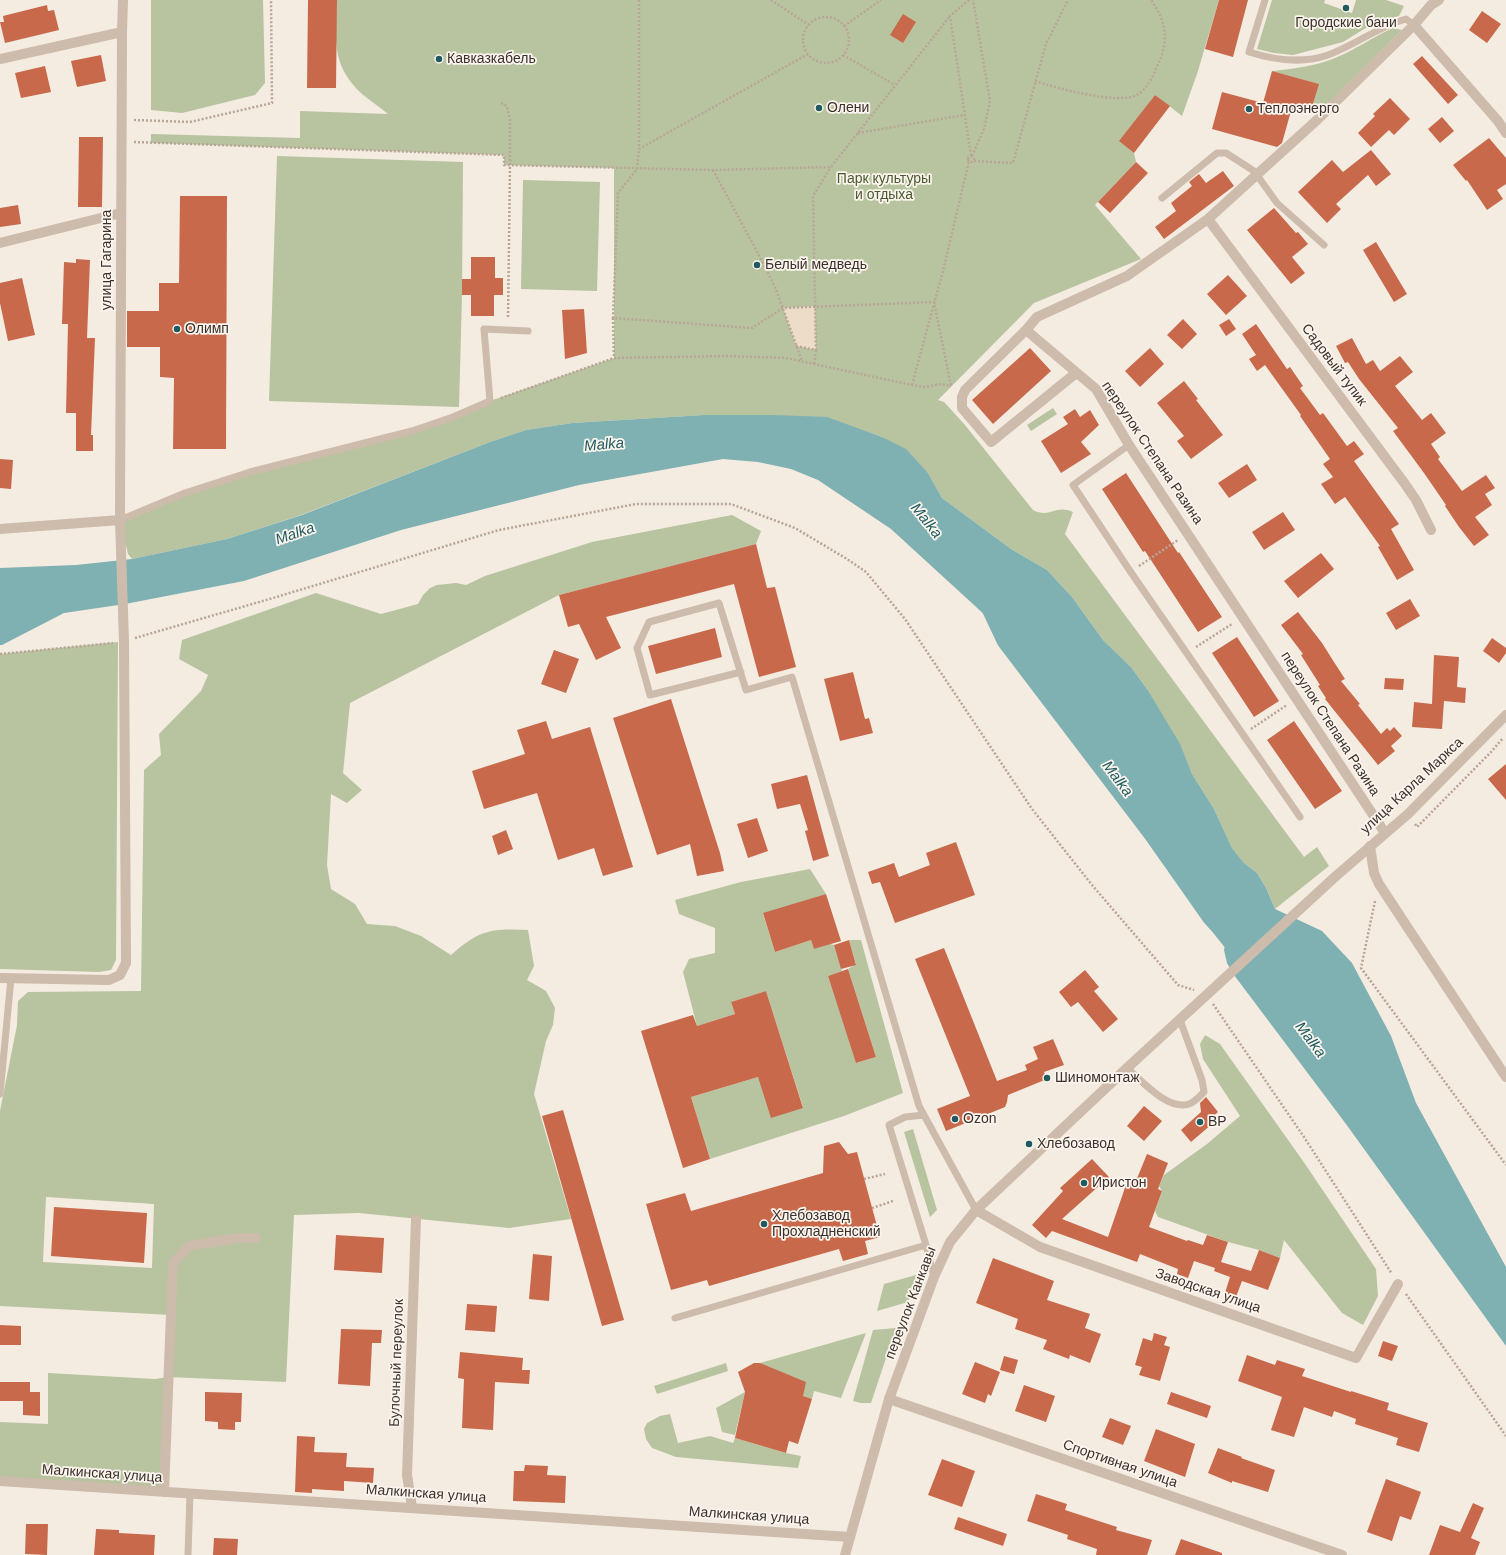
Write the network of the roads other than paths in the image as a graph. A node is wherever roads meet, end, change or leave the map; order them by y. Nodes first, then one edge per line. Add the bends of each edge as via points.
1 (123, 0) edge
2 (1265, 0) edge
3 (1435, 2) edge
4 (1414, 25) junction
5 (122, 32) junction
6 (0, 59) edge
7 (1506, 133) edge
8 (1257, 174) junction
9 (1162, 198) dead end
10 (121, 213) junction
11 (1208, 219) junction
12 (0, 244) edge
13 (1324, 244) dead end
14 (1026, 330) junction
15 (528, 331) dead end
16 (1076, 373) junction
17 (1129, 445) junction
18 (120, 520) junction
19 (0, 529) edge
20 (1431, 530) dead end
21 (741, 672) junction
22 (1506, 715) edge
23 (1300, 817) dead end
24 (1385, 833) junction
25 (1370, 846) junction
26 (0, 978) edge
27 (11, 978) junction
28 (1207, 995) joint
29 (1180, 1020) junction
30 (1127, 1068) junction
31 (1506, 1077) edge
32 (0, 1094) edge
33 (924, 1115) junction
34 (976, 1210) junction
35 (416, 1219) dead end
36 (256, 1238) dead end
37 (926, 1245) junction
38 (934, 1278) junction
39 (1398, 1284) road end
40 (675, 1318) dead end
41 (889, 1399) junction
42 (0, 1481) edge
43 (164, 1492) junction
44 (190, 1493) junction
45 (412, 1507) junction
46 (850, 1537) junction
47 (188, 1555) edge
48 (845, 1555) edge
49 (1342, 1555) edge

1 - 5 street, улица Гагарина
2 - 4 lane via 1249,52 1272,59 1303,60 1327,55 1391,23 1406,19
3 - 4 street
4 - 7 street
4 - 8 street via 1317,120
5 - 6 street
5 - 10 street, улица Гагарина
8 - 9 lane via 1226,153 1217,153
8 - 11 street
8 - 13 lane via 1278,203
10 - 12 street
10 - 18 street, улица Гагарина
11 - 14 street via 1127,276 1037,317
11 - 20 street, Садовый тупик via 1405,484
14 - 16 street, переулок Степана Разина
14 - 16 street via 965,390 962,397 962,408 991,442
15 - 18 lane via 484,329 490,401 412,431 250,472 185,493
16 - 17 street, переулок Степана Разина via 1096,390
17 - 23 lane via 1073,485 1130,572
17 - 24 street, переулок Степана Разина
18 - 19 street
18 - 27 street, улица Гагарина via 124,641 126,963 120,975 109,980
21 - 21 lane via 720,603 649,622 637,648 650,695
21 - 33 lane via 746,690 792,677 916,1099
22 - 24 street, улица Карла Маркса via 1408,814
24 - 25 street, улица Карла Маркса
25 - 28 street, улица Карла Маркса
25 - 31 street via 1374,873 1379,884
26 - 27 street
27 - 32 lane
28 - 29 street, переулок Канкавы
29 - 30 street, переулок Канкавы
29 - 30 lane via 1204,1092 1191,1103 1181,1106 1170,1103
30 - 34 street, переулок Канкавы
33 - 34 lane
33 - 37 lane via 905,1117 889,1125
34 - 38 street, переулок Канкавы via 950,1242
34 - 39 street, Заводская улица via 1040,1247 1356,1358
35 - 45 street, Булочный переулок via 407,1475
36 - 43 street via 237,1238 189,1246 173,1263
37 - 38 lane
37 - 40 lane
38 - 41 street, переулок Канкавы
41 - 46 street, переулок Канкавы
41 - 49 street, Спортивная улица
42 - 43 street, Малкинская улица
43 - 44 street, Малкинская улица
44 - 45 street, Малкинская улица
44 - 47 lane
45 - 46 street, Малкинская улица
46 - 48 street, переулок Канкавы

